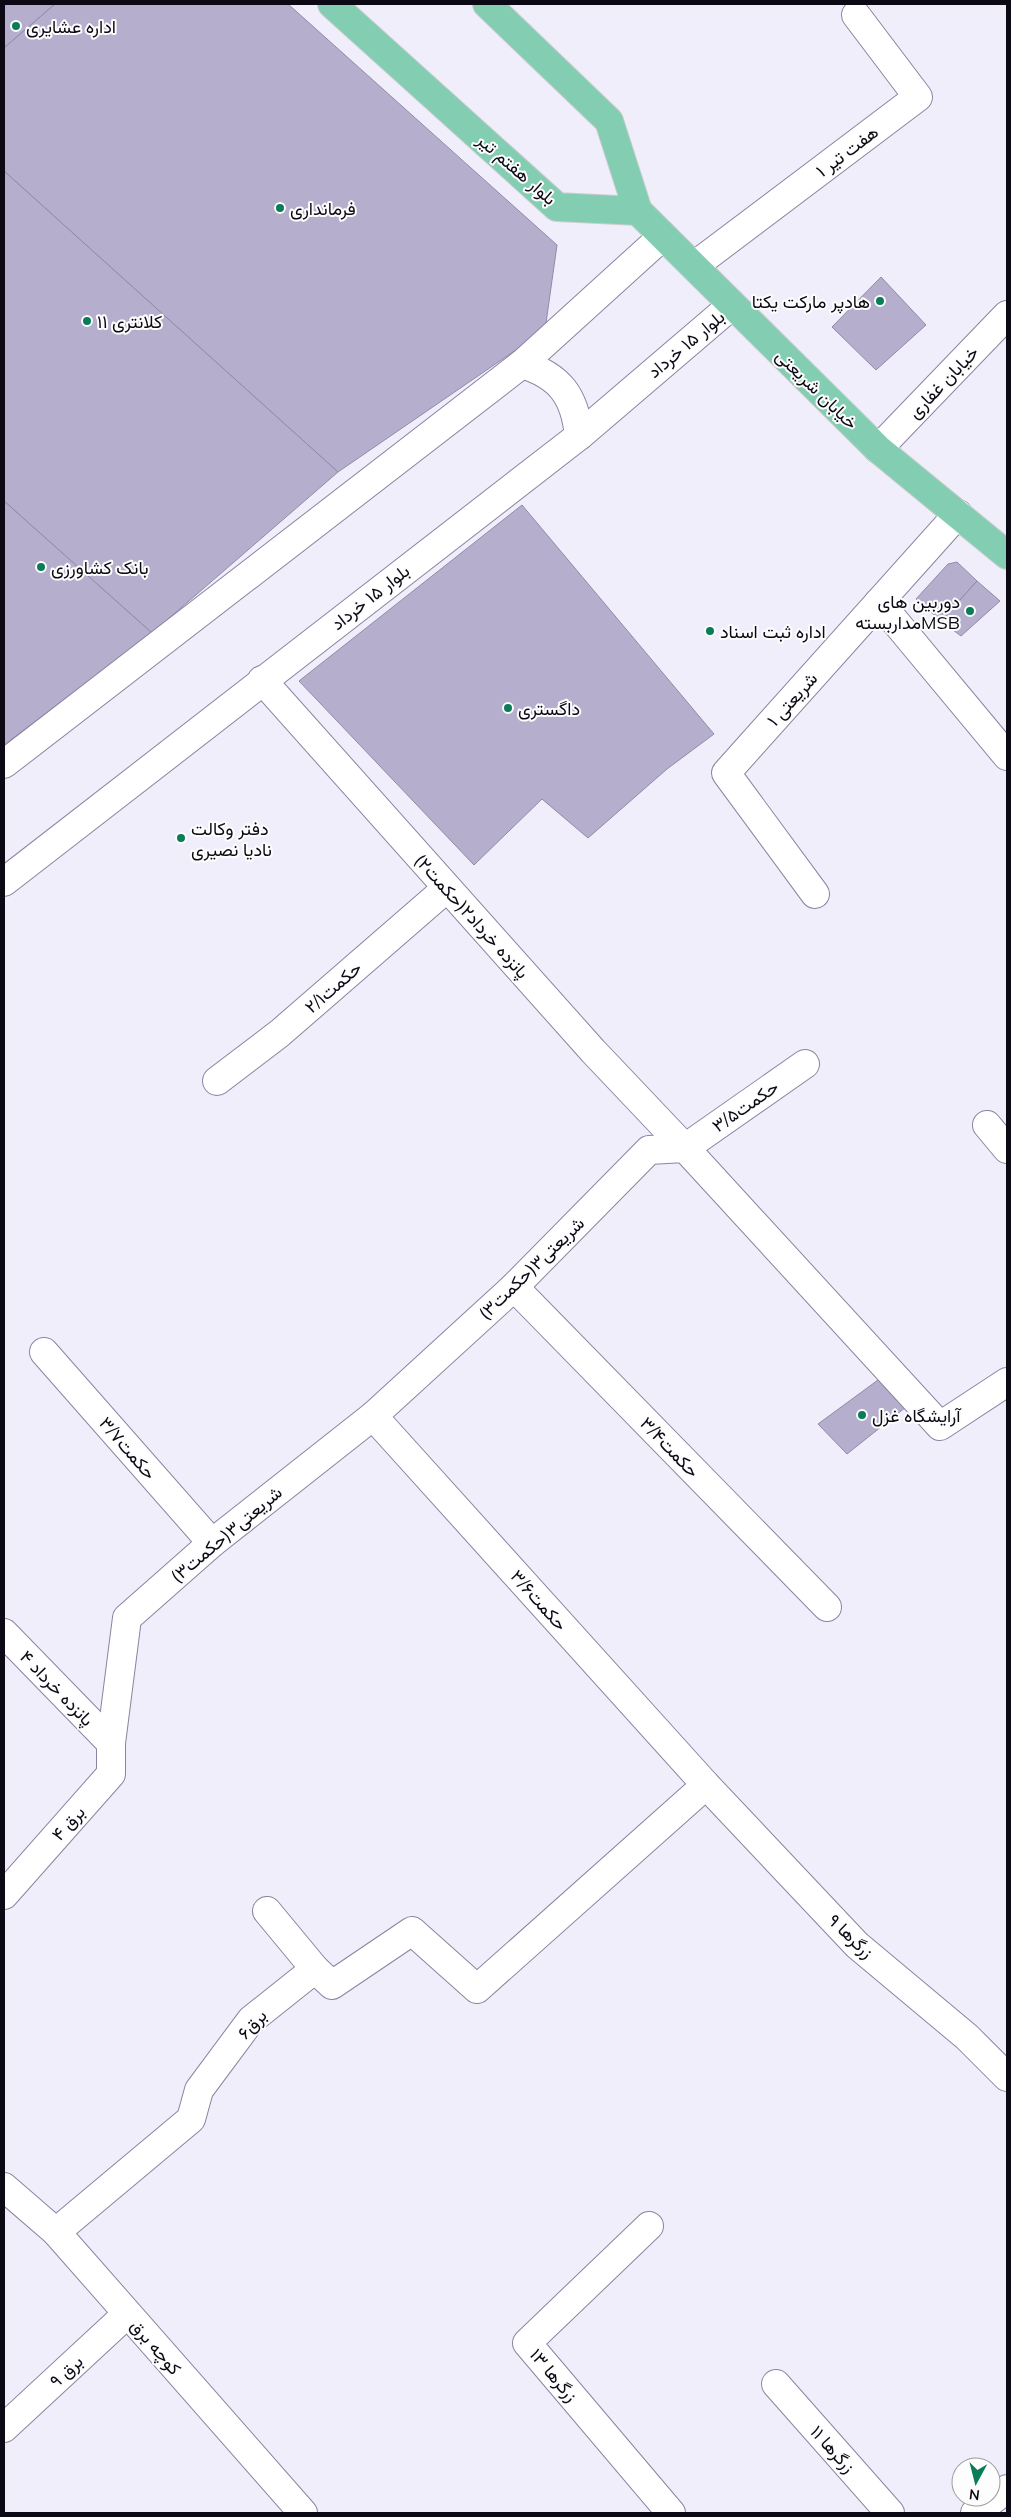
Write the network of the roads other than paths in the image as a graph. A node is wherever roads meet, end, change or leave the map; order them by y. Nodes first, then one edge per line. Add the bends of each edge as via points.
1 (332, 4) edge
2 (492, 5) edge
3 (856, 15) dead end
4 (638, 211) junction
5 (664, 236) junction
6 (694, 266) junction
7 (731, 306) junction
8 (1007, 315) edge
9 (522, 364) junction
10 (578, 436) junction
11 (878, 449) junction
12 (958, 514) junction
13 (1007, 555) edge
14 (879, 602) junction
15 (262, 680) junction
16 (1007, 756) edge
17 (4, 764) edge
18 (4, 882) edge
19 (446, 888) junction
20 (815, 894) dead end
21 (805, 1064) dead end
22 (217, 1081) dead end
23 (987, 1125) dead end
24 (686, 1148) junction
25 (1007, 1149) edge
26 (514, 1287) junction
27 (44, 1352) dead end
28 (1004, 1390) edge
29 (373, 1416) junction
30 (212, 1544) junction
31 (827, 1606) dead end
32 (4, 1633) edge
33 (111, 1743) junction
34 (706, 1785) junction
35 (4, 1895) edge
36 (267, 1911) dead end
37 (315, 1968) junction
38 (1007, 2076) edge
39 (4, 2187) edge
40 (649, 2226) dead end
41 (56, 2232) junction
42 (127, 2314) junction
43 (776, 2384) dead end
44 (4, 2428) edge
45 (1007, 2489) edge
46 (303, 2513) edge
47 (671, 2513) edge
48 (890, 2513) edge
49 (975, 2513) edge

1 - 4 main road, بلوار هفتم تیر via 557,207
2 - 4 main road via 609,121
3 - 6 street, هفت تیر ۱ via 918,97
4 - 5 main road, خیابان شریعتی
5 - 6 main road, خیابان شریعتی
5 - 9 street
6 - 7 main road, خیابان شریعتی
7 - 10 street, بلوار ۱۵ خرداد
7 - 11 main road, خیابان شریعتی
8 - 11 street, خیابان غفاری
9 - 10 street via 541,370 570,397 577,416
9 - 17 street
10 - 15 street, بلوار ۱۵ خرداد
11 - 12 main road, خیابان شریعتی
12 - 13 main road, خیابان شریعتی
12 - 14 street, شریعتی ۱
14 - 16 street
14 - 20 street, شریعتی ۱ via 726,773
15 - 18 street, بلوار ۱۵ خرداد
15 - 19 street, پانزده خرداد۲(حکمت۲)
19 - 22 street, حکمت۲/۱ via 280,1033
19 - 24 street, پانزده خرداد۲(حکمت۲) via 593,1051
21 - 24 street, حکمت۳/۵
23 - 25 street
24 - 26 street, شریعتی۳(حکمت۳) via 649,1150
24 - 28 street via 940,1426
26 - 29 street, شریعتی۳(حکمت۳)
26 - 31 street, حکمت۳/۴
27 - 30 street, حکمت۳/۷
29 - 30 street, شریعتی۳(حکمت۳)
29 - 34 street, حکمت۳/۶
30 - 33 street, شریعتی۳(حکمت۳) via 127,1618
32 - 33 street, پانزده خرداد ۴
33 - 35 street, برق ۴ via 111,1774
34 - 37 street via 477,1989 412,1931 332,1985
34 - 38 street, زرگرها ۹ via 857,1945 967,2037
36 - 37 street
37 - 41 street, برق۶ via 251,2020 199,2090 191,2119
39 - 41 street, کوچه برق
40 - 47 street, زرگرها ۱۳ via 527,2343
41 - 42 street, کوچه برق
42 - 44 street, برق ۹
42 - 46 street, کوچه برق
43 - 48 street, زرگرها ۱۱
45 - 49 street

